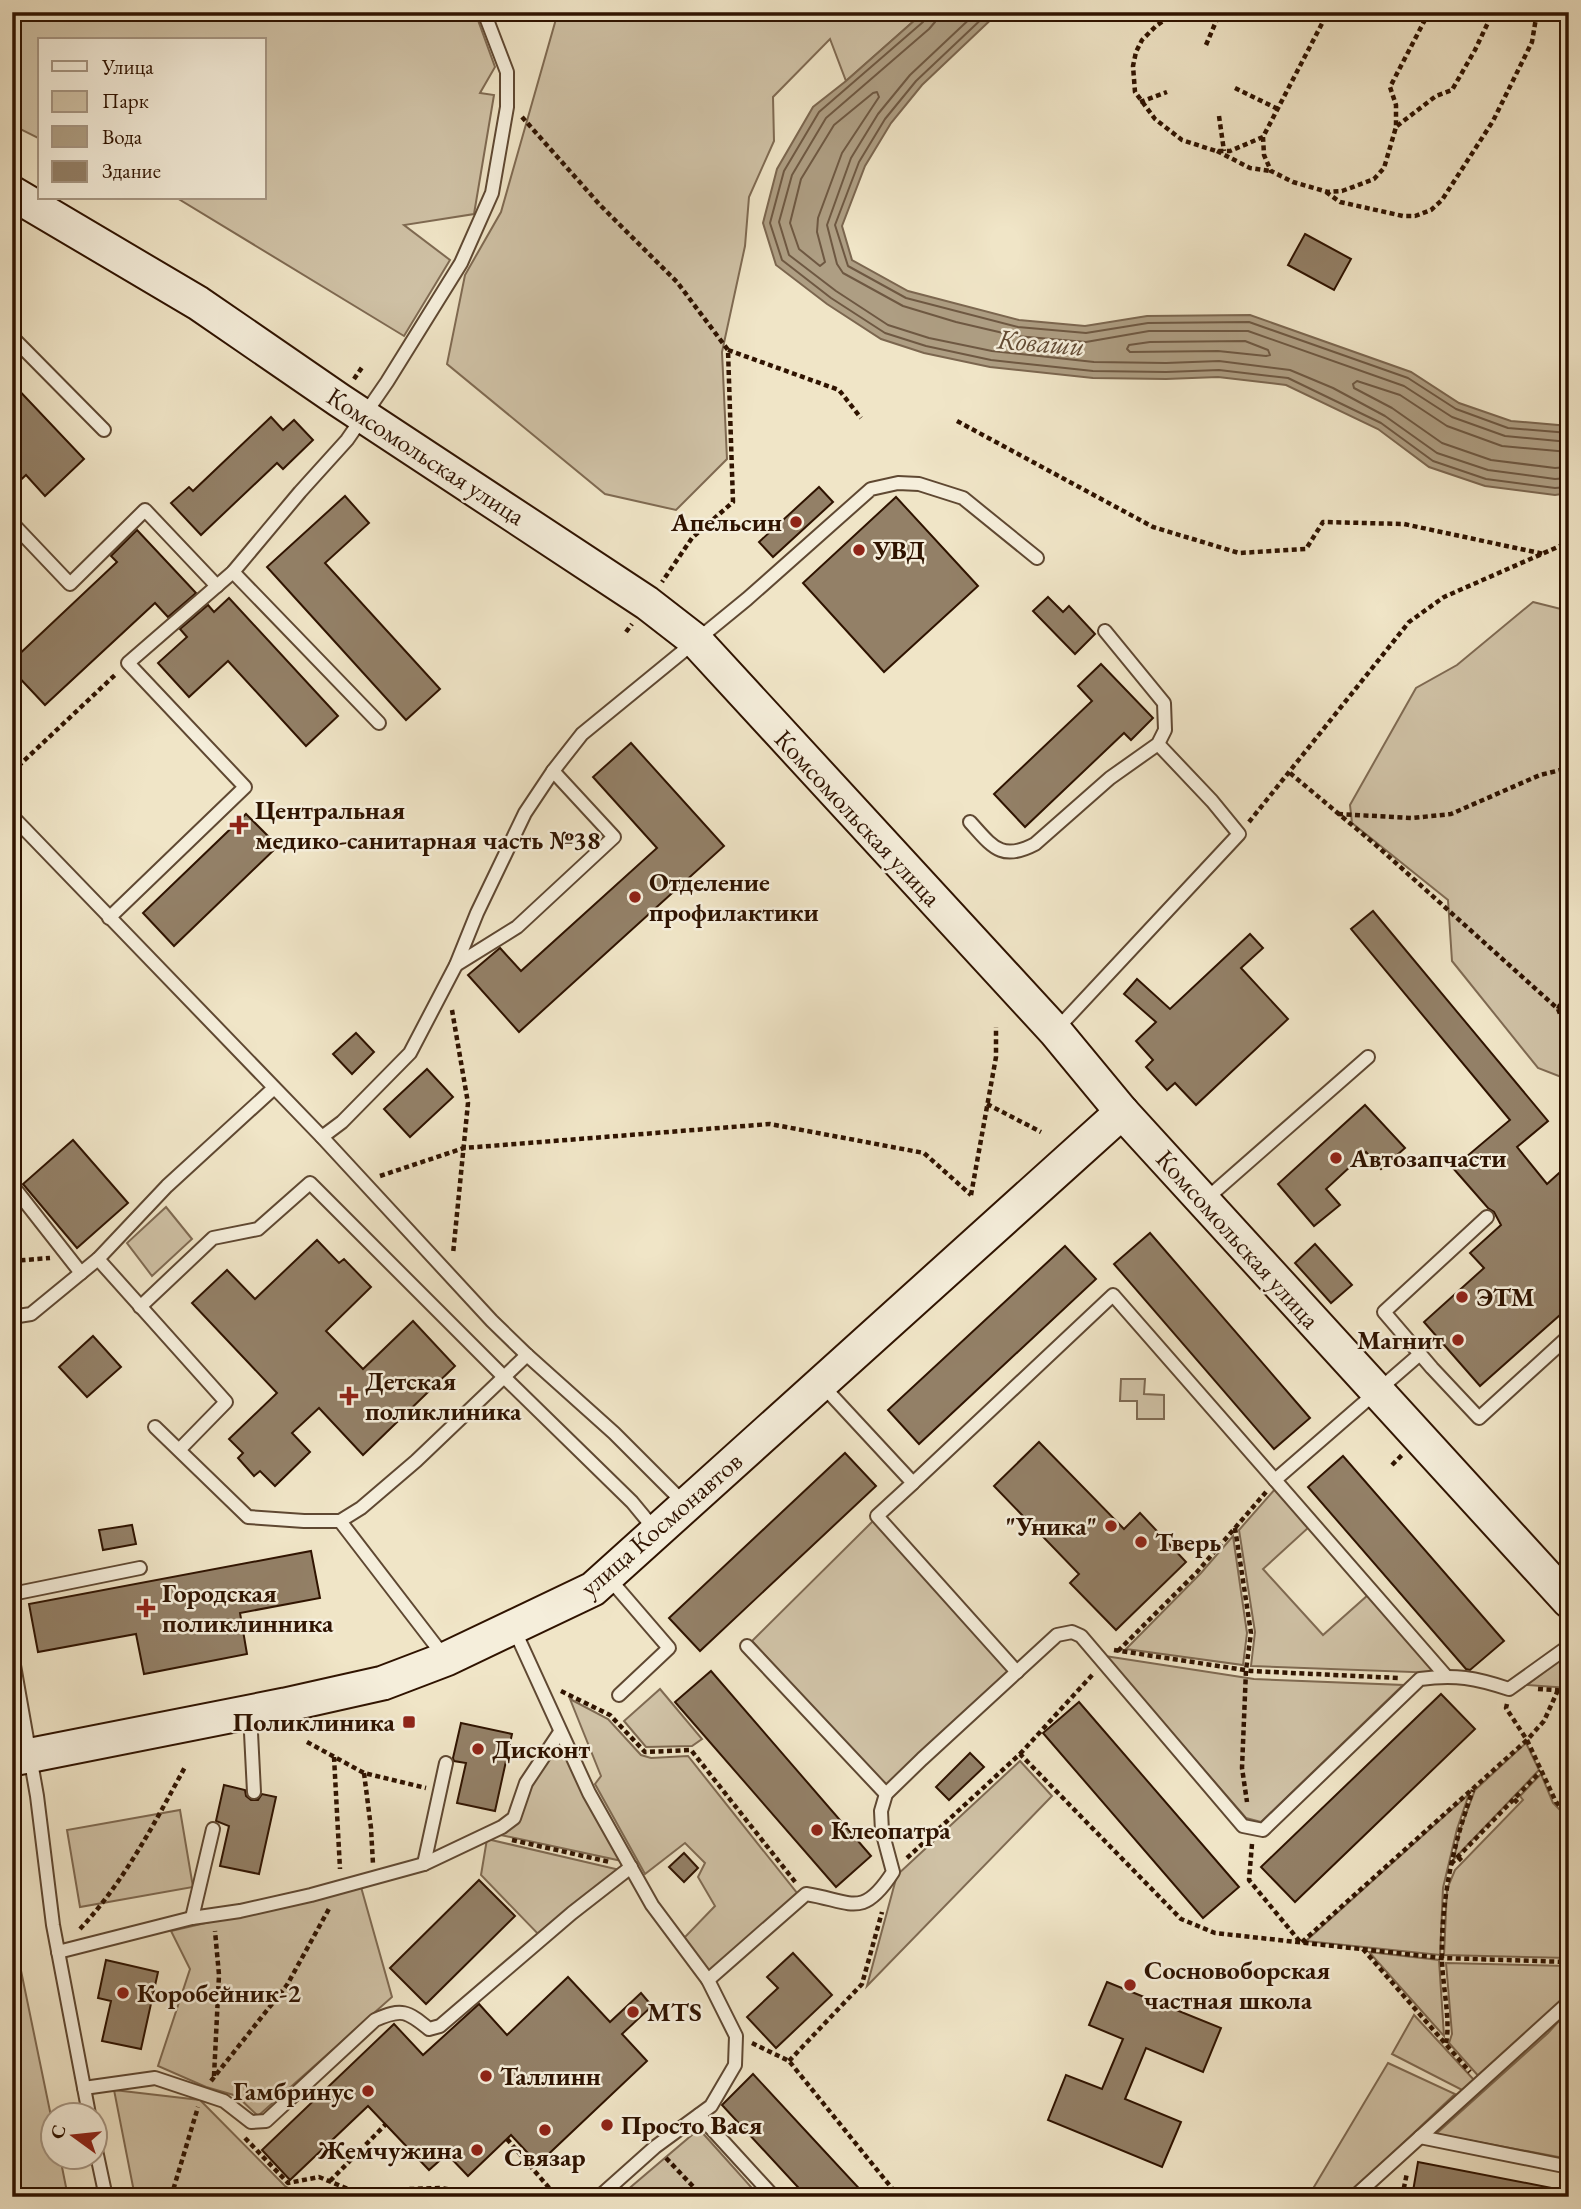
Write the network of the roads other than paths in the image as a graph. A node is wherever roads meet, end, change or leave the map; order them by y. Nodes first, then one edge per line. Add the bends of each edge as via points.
1 (484, 12) edge
2 (12, 193) edge
3 (12, 337) edge
4 (364, 416) junction
5 (104, 430) dead end
6 (12, 523) edge
7 (1037, 558) dead end
8 (233, 572) junction
9 (217, 586) junction
10 (1105, 631) dead end
11 (695, 641) junction
12 (379, 723) dead end
13 (1158, 744) junction
14 (553, 771) junction
15 (12, 816) edge
16 (970, 822) dead end
17 (109, 918) junction
18 (456, 965) junction
19 (1055, 1031) junction
20 (1368, 1057) dead end
21 (274, 1088) junction
22 (1122, 1112) junction
23 (322, 1137) junction
24 (12, 1185) edge
25 (1203, 1201) junction
26 (1487, 1217) dead end
27 (98, 1259) junction
28 (81, 1273) junction
29 (140, 1307) junction
30 (12, 1317) edge
31 (1569, 1336) edge
32 (1420, 1354) junction
33 (527, 1355) junction
34 (505, 1377) junction
35 (821, 1383) junction
36 (1378, 1392) junction
37 (155, 1427) dead end
38 (180, 1449) junction
39 (1275, 1480) junction
40 (913, 1483) junction
41 (686, 1505) junction
42 (340, 1521) junction
43 (656, 1532) junction
44 (140, 1568) dead end
45 (607, 1576) junction
46 (12, 1594) edge
47 (1569, 1601) edge
48 (514, 1629) junction
49 (747, 1646) dead end
50 (1569, 1646) edge
51 (12, 1654) edge
52 (446, 1659) junction
53 (1017, 1672) junction
54 (1445, 1675) junction
55 (619, 1695) dead end
56 (250, 1713) junction
57 (560, 1732) junction
58 (21, 1757) edge
59 (446, 1763) dead end
60 (254, 1792) dead end
61 (886, 1794) junction
62 (213, 1829) dead end
63 (424, 1864) junction
64 (631, 1867) junction
65 (192, 1918) junction
66 (58, 1952) junction
67 (708, 1979) junction
68 (1569, 2003) edge
69 (84, 2088) junction
70 (86, 2100) edge
71 (699, 2115) junction
72 (1420, 2137) junction
73 (1569, 2167) edge
74 (100, 2170) edge
75 (106, 2197) edge
76 (599, 2197) edge
77 (774, 2197) edge
78 (1354, 2197) edge

1 - 4 lane via 507,72 507,107 492,194 461,263
2 - 4 street, Комсомольская улица via 198,303
3 - 5 lane
4 - 8 lane
4 - 11 street, Комсомольская улица via 613,580
6 - 9 lane via 70,584 145,510
7 - 11 lane via 963,498 919,484 871,489
8 - 9 lane
8 - 12 lane
9 - 17 lane via 128,663 244,787
10 - 13 lane via 1164,704 1165,730
11 - 14 lane via 582,734
11 - 19 street, Комсомольская улица
13 - 16 lane via 1021,851 995,849
13 - 19 lane via 1239,834
14 - 18 lane via 502,858
14 - 18 lane via 614,837 517,927
15 - 17 lane
17 - 21 lane
18 - 23 lane via 410,1053
19 - 22 street, Комсомольская улица
20 - 25 lane
21 - 23 lane
21 - 27 lane via 167,1186
22 - 25 street, Комсомольская улица
22 - 35 street, улица Космонавтов
23 - 33 lane
24 - 28 lane
25 - 36 street, Комсомольская улица
26 - 32 lane via 1384,1312
27 - 28 lane
27 - 29 lane
28 - 30 lane via 31,1314
29 - 34 lane via 213,1238 258,1229 310,1183
29 - 38 lane via 226,1402
31 - 32 lane via 1479,1418
32 - 36 lane
33 - 34 lane
33 - 41 lane
34 - 42 lane via 416,1461
34 - 43 lane via 632,1502
35 - 40 lane
35 - 41 street, улица Космонавтов
36 - 39 lane
36 - 47 street, Комсомольская улица
37 - 38 lane
38 - 42 lane via 248,1517
39 - 40 lane via 1113,1295
39 - 54 lane
40 - 53 lane via 877,1516
41 - 43 street, улица Космонавтов
42 - 52 lane
43 - 45 street, улица Космонавтов
44 - 46 lane
45 - 48 street, улица Космонавтов via 593,1589
45 - 55 lane via 669,1648
48 - 52 street, улица Космонавтов
48 - 57 lane
49 - 61 lane
50 - 54 lane via 1509,1689
51 - 58 lane
52 - 56 street, улица Космонавтов via 383,1682
53 - 54 lane via 1057,1635 1072,1632 1081,1636 1243,1826 1263,1830 1420,1679
53 - 61 lane
56 - 58 street, улица Космонавтов
56 - 60 lane
57 - 63 lane via 526,1783 514,1818
57 - 64 lane
58 - 66 lane
59 - 63 lane
61 - 67 lane via 882,1831 892,1872 882,1888 861,1904 849,1905 806,1894
62 - 65 lane
63 - 65 lane via 240,1911
64 - 67 lane via 652,1905
64 - 69 lane via 440,2026 429,2029 412,2015 396,2011 375,2020 266,2121 251,2122 224,2101 155,2078
65 - 66 lane
66 - 69 lane
67 - 71 lane via 736,2036 735,2066 711,2106
68 - 72 lane
69 - 70 lane
71 - 76 lane
71 - 77 lane
72 - 73 lane
72 - 78 lane
74 - 75 lane

